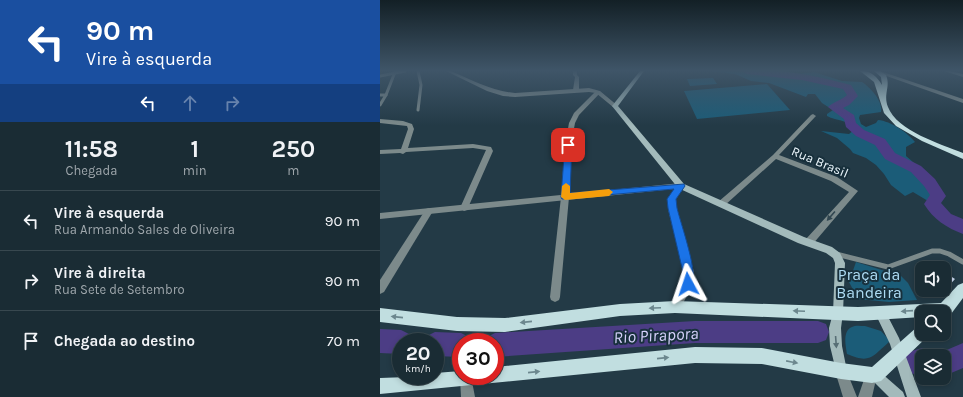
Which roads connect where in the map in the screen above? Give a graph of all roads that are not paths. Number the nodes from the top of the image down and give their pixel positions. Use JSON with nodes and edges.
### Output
{"nodes":[{"id":1,"x":388,"y":90,"type":"edge"},
{"id":2,"x":420,"y":90,"type":"edge"},
{"id":3,"x":488,"y":90,"type":"edge"},
{"id":4,"x":576,"y":90,"type":"joint"},
{"id":5,"x":628,"y":90,"type":"edge"},
{"id":6,"x":881,"y":90,"type":"edge"},
{"id":7,"x":884,"y":90,"type":"edge"},
{"id":8,"x":931,"y":90,"type":"edge"},
{"id":9,"x":598,"y":92,"type":"junction"},
{"id":10,"x":883,"y":94,"type":"junction"},
{"id":11,"x":380,"y":95,"type":"edge"},
{"id":12,"x":386,"y":95,"type":"junction"},
{"id":13,"x":963,"y":101,"type":"edge"},
{"id":14,"x":380,"y":105,"type":"edge"},
{"id":15,"x":615,"y":106,"type":"junction"},
{"id":16,"x":418,"y":110,"type":"dead end"},
{"id":17,"x":812,"y":116,"type":"dead end"},
{"id":18,"x":380,"y":121,"type":"edge"},
{"id":19,"x":380,"y":152,"type":"edge"},
{"id":20,"x":403,"y":152,"type":"junction"},
{"id":21,"x":775,"y":156,"type":"junction"},
{"id":22,"x":963,"y":156,"type":"edge"},
{"id":23,"x":681,"y":186,"type":"junction"},
{"id":24,"x":565,"y":197,"type":"junction"},
{"id":25,"x":721,"y":204,"type":"junction"},
{"id":26,"x":464,"y":208,"type":"junction"},
{"id":27,"x":429,"y":211,"type":"junction"},
{"id":28,"x":380,"y":216,"type":"edge"},
{"id":29,"x":809,"y":242,"type":"junction"},
{"id":30,"x":835,"y":255,"type":"junction"},
{"id":31,"x":963,"y":262,"type":"edge"},
{"id":32,"x":380,"y":289,"type":"edge"},
{"id":33,"x":963,"y":289,"type":"edge"},
{"id":34,"x":555,"y":297,"type":"dead end"},
{"id":35,"x":949,"y":305,"type":"edge"},
{"id":36,"x":675,"y":307,"type":"junction"},
{"id":37,"x":915,"y":311,"type":"edge"},
{"id":38,"x":838,"y":313,"type":"junction"},
{"id":39,"x":880,"y":313,"type":"junction"},
{"id":40,"x":380,"y":315,"type":"edge"},
{"id":41,"x":915,"y":339,"type":"edge"},
{"id":42,"x":899,"y":354,"type":"junction"},
{"id":43,"x":841,"y":371,"type":"junction"},
{"id":44,"x":504,"y":375,"type":"edge"},
{"id":45,"x":873,"y":375,"type":"junction"},
{"id":46,"x":452,"y":379,"type":"edge"},
{"id":47,"x":467,"y":385,"type":"edge"},
{"id":48,"x":380,"y":386,"type":"edge"},
{"id":49,"x":468,"y":397,"type":"edge"},
{"id":50,"x":850,"y":397,"type":"edge"},
{"id":51,"x":866,"y":397,"type":"edge"},
{"id":52,"x":898,"y":397,"type":"edge"},
{"id":53,"x":914,"y":397,"type":"edge"}],
"edges":[{"from":1,"to":12,"type":"lane"},
{"from":2,"to":16,"type":"lane"},
{"from":3,"to":4,"type":"street"},
{"from":4,"to":9,"type":"street"},
{"from":5,"to":15,"type":"main road"},
{"from":6,"to":10,"type":"main road"},
{"from":7,"to":10,"type":"main road"},
{"from":8,"to":13,"type":"street"},
{"from":9,"to":15,"type":"street"},
{"from":9,"to":24,"type":"street"},
{"from":10,"to":22,"type":"main road"},
{"from":11,"to":12,"type":"lane"},
{"from":12,"to":14,"type":"lane"},
{"from":15,"to":23,"type":"main road"},
{"from":17,"to":21,"type":"street"},
{"from":18,"to":20,"type":"street"},
{"from":19,"to":20,"type":"street"},
{"from":20,"to":26,"type":"street"},
{"from":21,"to":25,"type":"street"},
{"from":21,"to":29,"type":"street","name":"Rua Brasil","one_way":true},
{"from":23,"to":24,"type":"street"},
{"from":23,"to":25,"type":"main road"},
{"from":23,"to":36,"type":"street"},
{"from":24,"to":26,"type":"street"},
{"from":24,"to":34,"type":"street"},
{"from":25,"to":29,"type":"main road"},
{"from":26,"to":27,"type":"street"},
{"from":27,"to":28,"type":"street"},
{"from":27,"to":32,"type":"street"},
{"from":29,"to":30,"type":"main road"},
{"from":30,"to":31,"type":"lane"},
{"from":30,"to":38,"type":"main road"},
{"from":33,"to":35,"type":"main road"},
{"from":38,"to":36,"type":"main road","one_way":true},
{"from":36,"to":40,"type":"main road","one_way":true},
{"from":37,"to":39,"type":"main road","one_way":true},
{"from":38,"to":39,"type":"main road"},
{"from":38,"to":43,"type":"main road","one_way":true},
{"from":39,"to":42,"type":"main road"},
{"from":41,"to":42,"type":"main road"},
{"from":42,"to":45,"type":"main road"},
{"from":42,"to":53,"type":"main road"},
{"from":44,"to":43,"type":"main road","one_way":true},
{"from":43,"to":45,"type":"main road"},
{"from":43,"to":50,"type":"street"},
{"from":45,"to":51,"type":"street"},
{"from":45,"to":52,"type":"main road"},
{"from":46,"to":48,"type":"main road"},
{"from":47,"to":49,"type":"street"}]}
